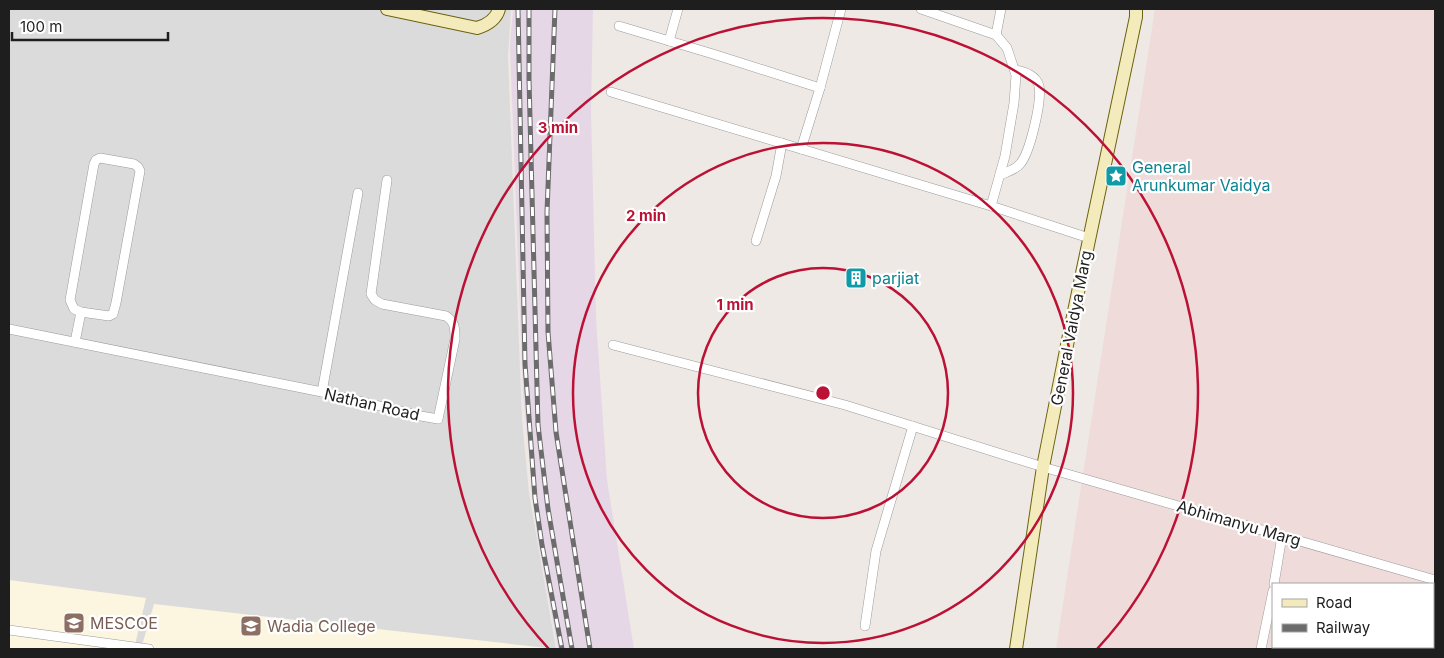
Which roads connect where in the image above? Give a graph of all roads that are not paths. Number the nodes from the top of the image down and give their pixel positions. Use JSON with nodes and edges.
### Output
{"nodes":[{"id":1,"x":387,"y":9,"type":"edge"},
{"id":2,"x":499,"y":9,"type":"edge"},
{"id":3,"x":678,"y":9,"type":"edge"},
{"id":4,"x":841,"y":9,"type":"edge"},
{"id":5,"x":921,"y":9,"type":"edge"},
{"id":6,"x":1001,"y":9,"type":"edge"},
{"id":7,"x":1136,"y":9,"type":"edge"},
{"id":8,"x":618,"y":26,"type":"dead end"},
{"id":9,"x":996,"y":35,"type":"junction"},
{"id":10,"x":669,"y":41,"type":"junction"},
{"id":11,"x":1015,"y":70,"type":"junction"},
{"id":12,"x":820,"y":88,"type":"junction"},
{"id":13,"x":611,"y":92,"type":"dead end"},
{"id":14,"x":782,"y":143,"type":"junction"},
{"id":15,"x":801,"y":149,"type":"junction"},
{"id":16,"x":1000,"y":175,"type":"junction"},
{"id":17,"x":387,"y":180,"type":"dead end"},
{"id":18,"x":358,"y":192,"type":"dead end"},
{"id":19,"x":991,"y":206,"type":"junction"},
{"id":20,"x":1089,"y":238,"type":"junction"},
{"id":21,"x":756,"y":241,"type":"dead end"},
{"id":22,"x":81,"y":312,"type":"junction"},
{"id":23,"x":9,"y":329,"type":"edge"},
{"id":24,"x":75,"y":342,"type":"junction"},
{"id":25,"x":613,"y":345,"type":"dead end"},
{"id":26,"x":322,"y":392,"type":"junction"},
{"id":27,"x":913,"y":426,"type":"junction"},
{"id":28,"x":1044,"y":467,"type":"junction"},
{"id":29,"x":1282,"y":536,"type":"junction"},
{"id":30,"x":1435,"y":580,"type":"edge"},
{"id":31,"x":1274,"y":583,"type":"edge"},
{"id":32,"x":1272,"y":596,"type":"edge"},
{"id":33,"x":865,"y":626,"type":"dead end"},
{"id":34,"x":9,"y":630,"type":"edge"},
{"id":35,"x":149,"y":649,"type":"edge"},
{"id":36,"x":1016,"y":649,"type":"edge"},
{"id":37,"x":1261,"y":649,"type":"edge"}],
"edges":[{"from":1,"to":2,"type":"street"},
{"from":3,"to":10,"type":"street"},
{"from":4,"to":12,"type":"street"},
{"from":5,"to":9,"type":"street"},
{"from":6,"to":9,"type":"street"},
{"from":7,"to":20,"type":"street","name":"General Vaidya Marg"},
{"from":8,"to":10,"type":"street"},
{"from":9,"to":11,"type":"street"},
{"from":10,"to":12,"type":"street"},
{"from":11,"to":16,"type":"street"},
{"from":11,"to":16,"type":"street"},
{"from":12,"to":15,"type":"street"},
{"from":13,"to":14,"type":"street"},
{"from":14,"to":15,"type":"street"},
{"from":14,"to":21,"type":"street"},
{"from":15,"to":19,"type":"street"},
{"from":16,"to":19,"type":"street"},
{"from":17,"to":26,"type":"street","name":"Nathan Road"},
{"from":18,"to":26,"type":"street"},
{"from":19,"to":20,"type":"street"},
{"from":20,"to":28,"type":"street","name":"General Vaidya Marg"},
{"from":22,"to":22,"type":"street"},
{"from":22,"to":24,"type":"street"},
{"from":23,"to":24,"type":"street","name":"Nathan Road"},
{"from":24,"to":26,"type":"street","name":"Nathan Road"},
{"from":25,"to":27,"type":"street","name":"Abhimanyu Marg"},
{"from":27,"to":28,"type":"street","name":"Abhimanyu Marg"},
{"from":27,"to":33,"type":"street"},
{"from":28,"to":29,"type":"street","name":"Abhimanyu Marg"},
{"from":28,"to":36,"type":"street","name":"General Vaidya Marg"},
{"from":29,"to":30,"type":"street","name":"Abhimanyu Marg"},
{"from":29,"to":31,"type":"street"},
{"from":32,"to":37,"type":"street"},
{"from":34,"to":35,"type":"street"}]}
